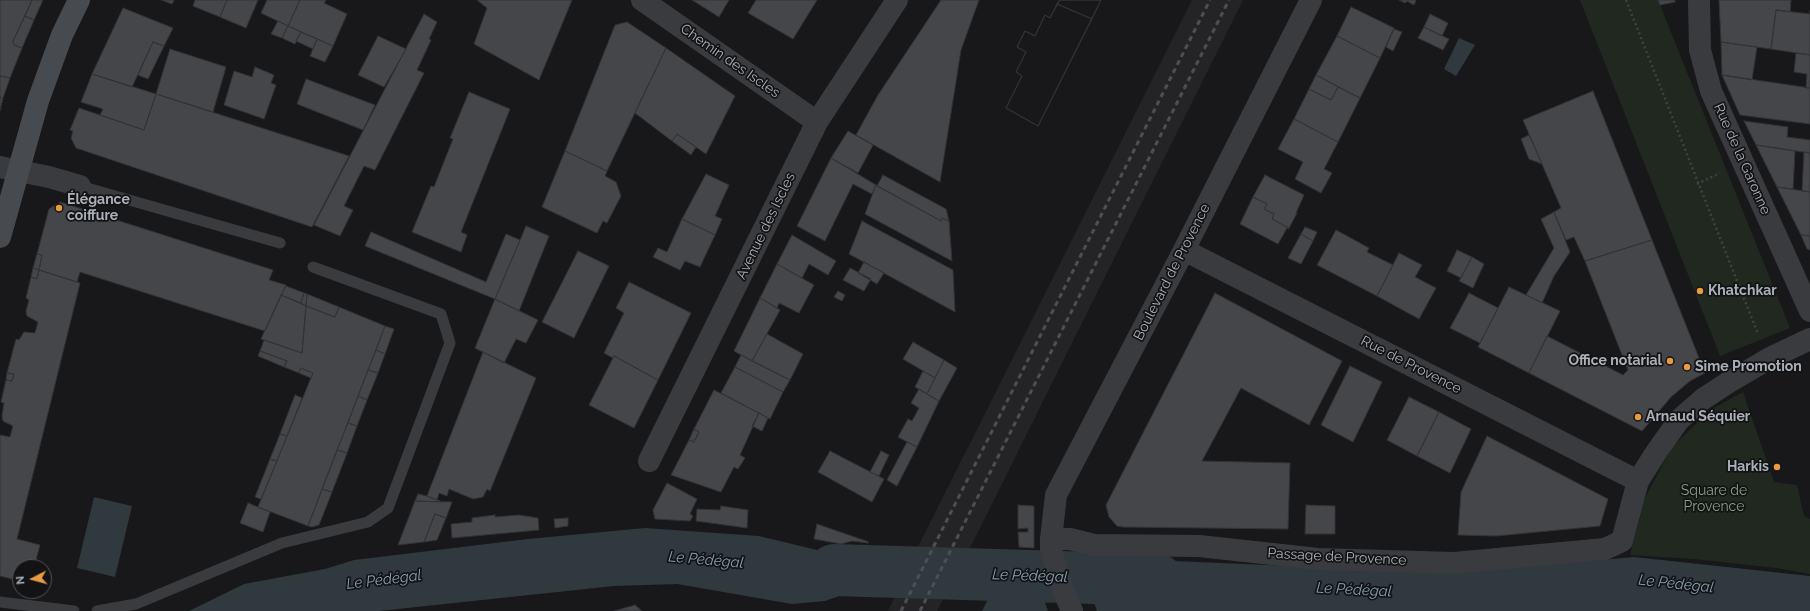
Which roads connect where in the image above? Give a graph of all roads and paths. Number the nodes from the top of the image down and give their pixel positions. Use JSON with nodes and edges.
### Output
{"nodes":[{"id":1,"x":79,"y":0,"type":"edge"},
{"id":2,"x":642,"y":0,"type":"edge"},
{"id":3,"x":897,"y":0,"type":"edge"},
{"id":4,"x":1311,"y":0,"type":"edge"},
{"id":5,"x":1626,"y":0,"type":"edge"},
{"id":6,"x":1699,"y":0,"type":"edge"},
{"id":7,"x":817,"y":122,"type":"junction"},
{"id":8,"x":9,"y":169,"type":"edge"},
{"id":9,"x":80,"y":186,"type":"joint"},
{"id":10,"x":0,"y":237,"type":"edge"},
{"id":11,"x":280,"y":243,"type":"dead end"},
{"id":12,"x":1184,"y":250,"type":"junction"},
{"id":13,"x":313,"y":267,"type":"dead end"},
{"id":14,"x":1810,"y":311,"type":"edge"},
{"id":15,"x":1810,"y":339,"type":"edge"},
{"id":16,"x":1770,"y":358,"type":"junction"},
{"id":17,"x":649,"y":461,"type":"dead end"},
{"id":18,"x":1638,"y":481,"type":"junction"},
{"id":19,"x":1051,"y":544,"type":"junction"},
{"id":20,"x":0,"y":602,"type":"edge"},
{"id":21,"x":74,"y":611,"type":"edge"},
{"id":22,"x":97,"y":611,"type":"edge"},
{"id":23,"x":1072,"y":611,"type":"edge"}],
"edges":[{"from":1,"to":8,"type":"main road"},
{"from":2,"to":7,"type":"street","name":"Chemin des Iscles"},
{"from":3,"to":7,"type":"street","name":"Avenue des Iscles"},
{"from":4,"to":12,"type":"street","name":"Boulevard de Provence"},
{"from":5,"to":16,"type":"path"},
{"from":6,"to":14,"type":"street","name":"Rue de la Garonne"},
{"from":7,"to":17,"type":"street","name":"Avenue des Iscles"},
{"from":8,"to":9,"type":"street"},
{"from":8,"to":10,"type":"main road"},
{"from":9,"to":11,"type":"lane"},
{"from":12,"to":18,"type":"street","name":"Rue de Provence"},
{"from":12,"to":19,"type":"street","name":"Boulevard de Provence"},
{"from":13,"to":22,"type":"lane"},
{"from":15,"to":16,"type":"street"},
{"from":16,"to":18,"type":"street"},
{"from":18,"to":19,"type":"street","name":"Passage de Provence"},
{"from":19,"to":23,"type":"street"},
{"from":20,"to":21,"type":"lane"}]}
